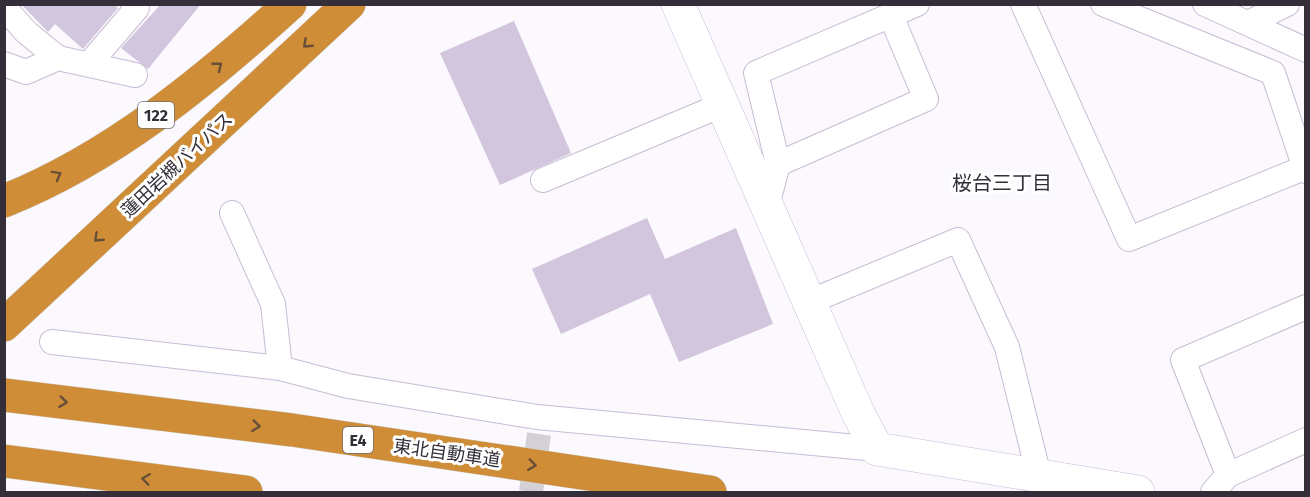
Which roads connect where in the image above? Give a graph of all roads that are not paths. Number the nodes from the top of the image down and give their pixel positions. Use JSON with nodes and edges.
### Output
{"nodes":[{"id":1,"x":133,"y":4,"type":"edge"},
{"id":2,"x":290,"y":4,"type":"edge"},
{"id":3,"x":350,"y":4,"type":"edge"},
{"id":4,"x":678,"y":4,"type":"edge"},
{"id":5,"x":918,"y":4,"type":"edge"},
{"id":6,"x":1023,"y":4,"type":"edge"},
{"id":7,"x":1103,"y":4,"type":"edge"},
{"id":8,"x":1287,"y":4,"type":"edge"},
{"id":9,"x":4,"y":7,"type":"edge"},
{"id":10,"x":1215,"y":9,"type":"edge"},
{"id":11,"x":891,"y":16,"type":"junction"},
{"id":12,"x":1248,"y":23,"type":"junction"},
{"id":13,"x":1214,"y":49,"type":"junction"},
{"id":14,"x":1305,"y":50,"type":"edge"},
{"id":15,"x":58,"y":58,"type":"junction"},
{"id":16,"x":4,"y":64,"type":"edge"},
{"id":17,"x":88,"y":64,"type":"junction"},
{"id":18,"x":135,"y":75,"type":"dead end"},
{"id":19,"x":722,"y":105,"type":"junction"},
{"id":20,"x":778,"y":164,"type":"junction"},
{"id":21,"x":1305,"y":170,"type":"edge"},
{"id":22,"x":543,"y":180,"type":"dead end"},
{"id":23,"x":4,"y":201,"type":"edge"},
{"id":24,"x":767,"y":206,"type":"junction"},
{"id":25,"x":232,"y":213,"type":"dead end"},
{"id":26,"x":809,"y":302,"type":"junction"},
{"id":27,"x":1305,"y":307,"type":"edge"},
{"id":28,"x":4,"y":325,"type":"edge"},
{"id":29,"x":52,"y":342,"type":"dead end"},
{"id":30,"x":280,"y":368,"type":"junction"},
{"id":31,"x":4,"y":395,"type":"edge"},
{"id":32,"x":1305,"y":440,"type":"edge"},
{"id":33,"x":877,"y":449,"type":"junction"},
{"id":34,"x":4,"y":461,"type":"edge"},
{"id":35,"x":1039,"y":476,"type":"junction"},
{"id":36,"x":1220,"y":484,"type":"edge"},
{"id":37,"x":246,"y":492,"type":"edge"},
{"id":38,"x":710,"y":492,"type":"edge"},
{"id":39,"x":1138,"y":492,"type":"edge"}],
"edges":[{"from":1,"to":17,"type":"street"},
{"from":23,"to":2,"type":"highway","number":"122","one_way":true},
{"from":3,"to":28,"type":"highway","name":"蓮田岩槻バイパス","one_way":true},
{"from":4,"to":19,"type":"street"},
{"from":5,"to":11,"type":"street"},
{"from":6,"to":21,"type":"street"},
{"from":7,"to":13,"type":"street"},
{"from":8,"to":12,"type":"street"},
{"from":9,"to":15,"type":"street"},
{"from":10,"to":12,"type":"street"},
{"from":10,"to":13,"type":"street"},
{"from":11,"to":20,"type":"street"},
{"from":11,"to":20,"type":"street"},
{"from":12,"to":14,"type":"street"},
{"from":13,"to":21,"type":"street"},
{"from":15,"to":16,"type":"street"},
{"from":15,"to":17,"type":"street"},
{"from":17,"to":18,"type":"street"},
{"from":19,"to":22,"type":"street"},
{"from":19,"to":24,"type":"street"},
{"from":20,"to":24,"type":"street"},
{"from":24,"to":26,"type":"street"},
{"from":25,"to":30,"type":"street"},
{"from":26,"to":33,"type":"street"},
{"from":26,"to":35,"type":"street"},
{"from":27,"to":36,"type":"street"},
{"from":29,"to":30,"type":"street"},
{"from":30,"to":33,"type":"street"},
{"from":31,"to":38,"type":"highway","name":"東北自動車道","number":"E4","one_way":true},
{"from":32,"to":36,"type":"street"},
{"from":33,"to":35,"type":"street"},
{"from":37,"to":34,"type":"highway","one_way":true},
{"from":35,"to":39,"type":"street"}]}
